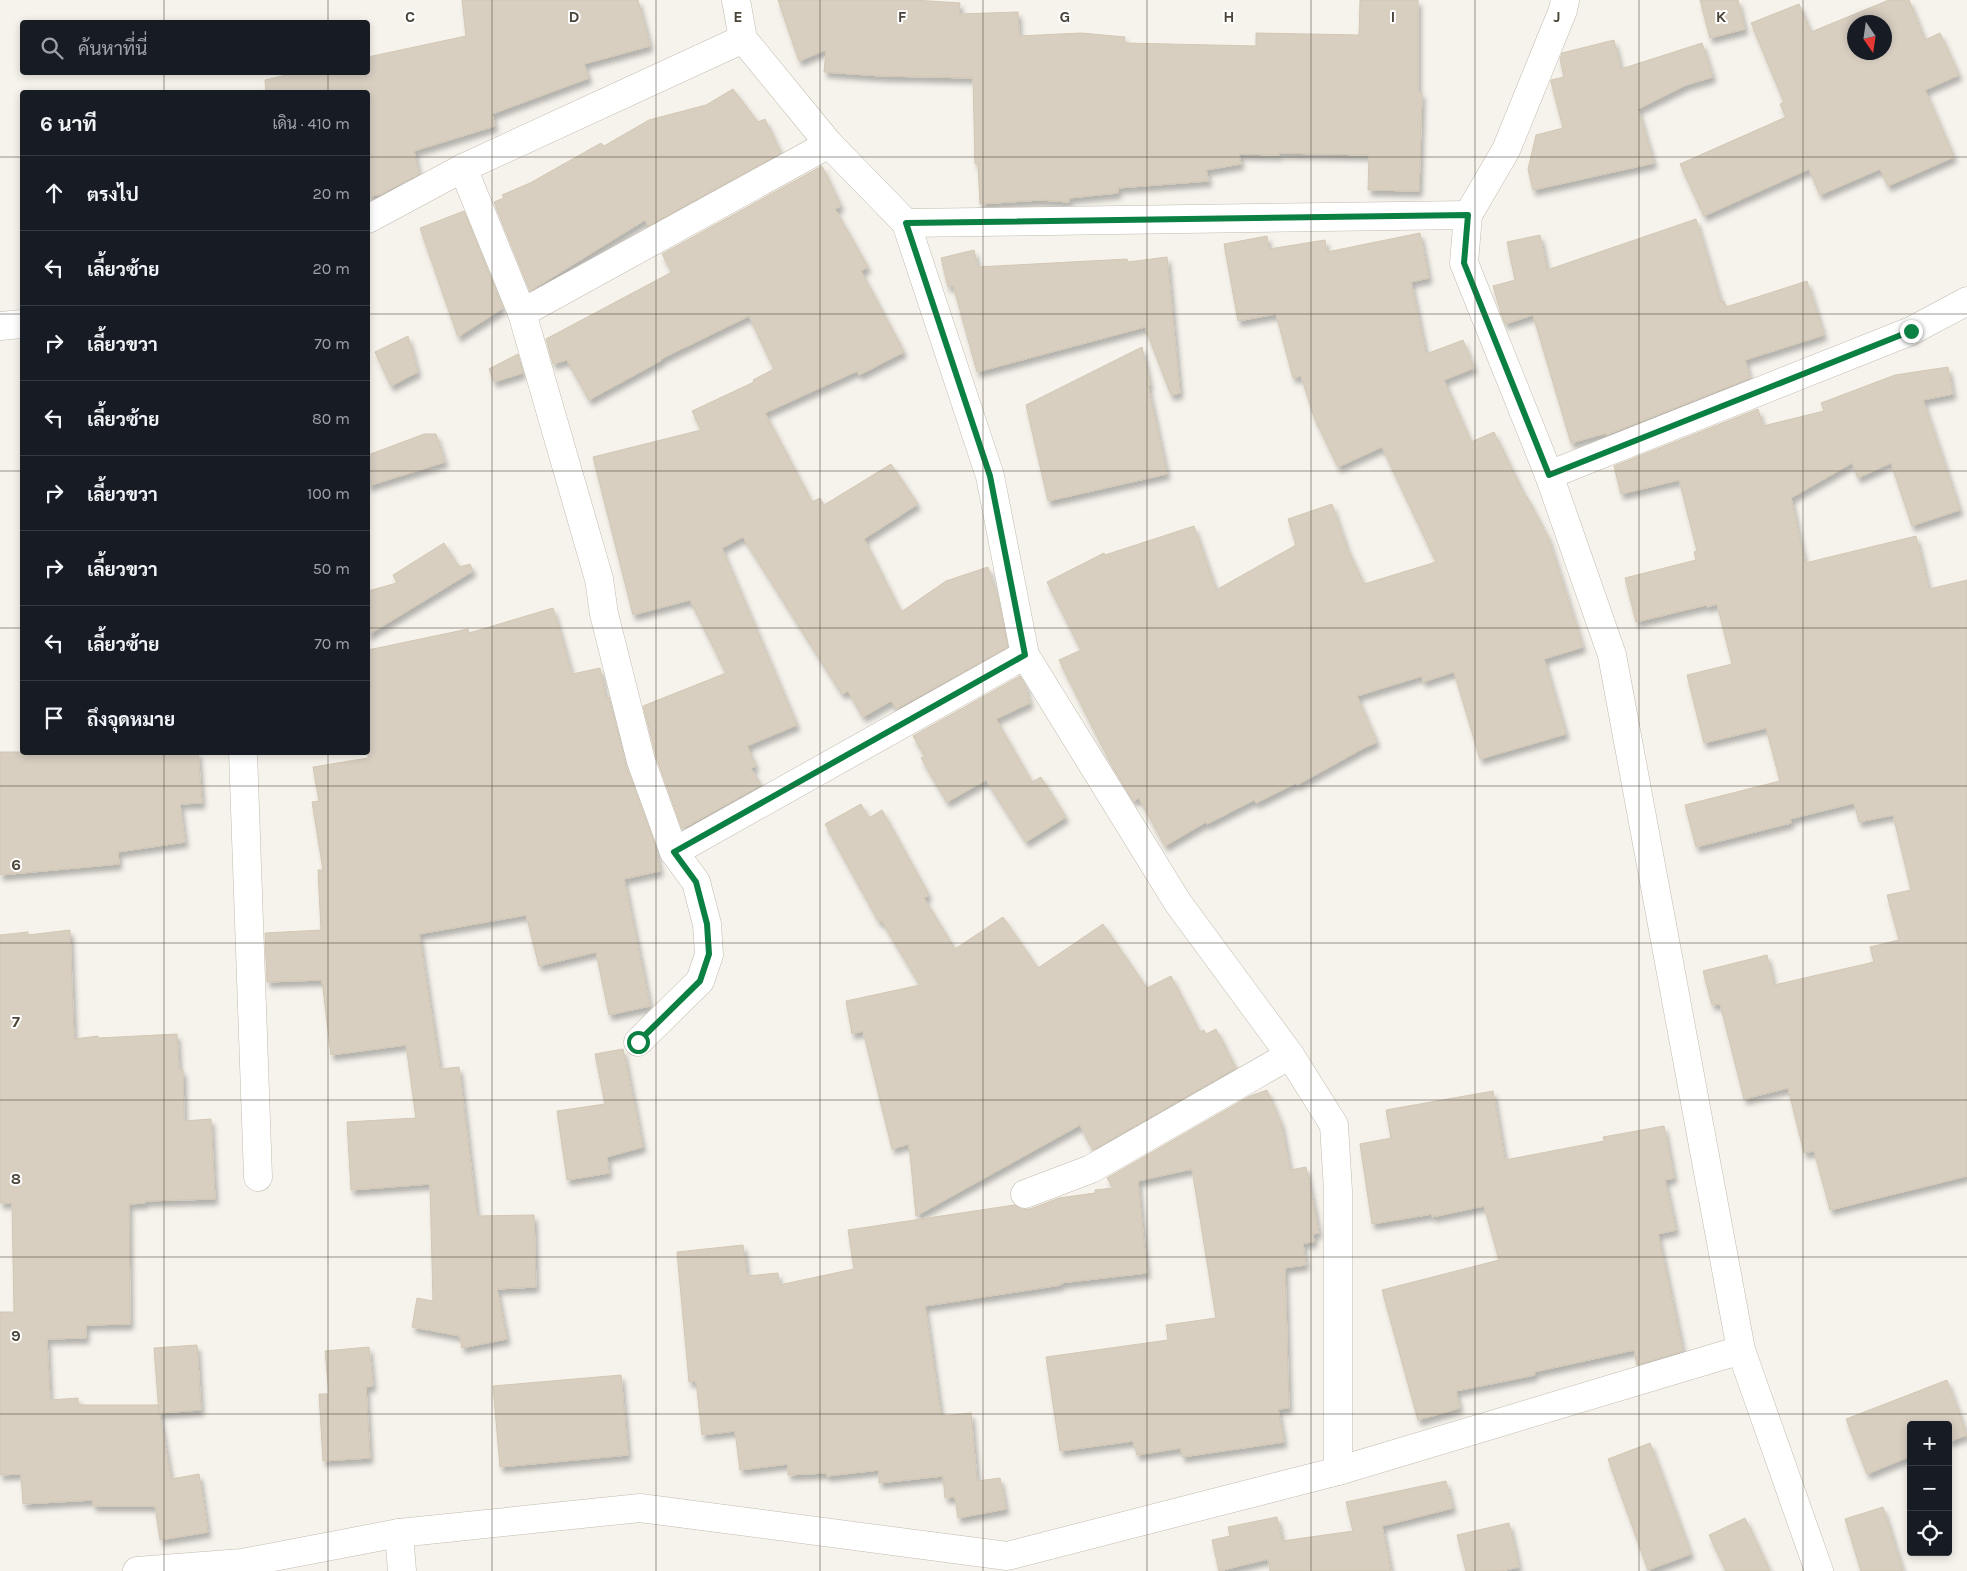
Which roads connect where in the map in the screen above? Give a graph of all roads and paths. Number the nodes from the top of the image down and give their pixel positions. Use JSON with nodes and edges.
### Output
{"nodes":[{"id":1,"x":736,"y":0,"type":"edge"},
{"id":2,"x":1565,"y":0,"type":"edge"},
{"id":3,"x":743,"y":39,"type":"junction"},
{"id":4,"x":829,"y":144,"type":"junction"},
{"id":5,"x":463,"y":168,"type":"junction"},
{"id":6,"x":1468,"y":215,"type":"junction"},
{"id":7,"x":370,"y":218,"type":"edge"},
{"id":8,"x":906,"y":223,"type":"junction"},
{"id":9,"x":1967,"y":302,"type":"edge"},
{"id":10,"x":522,"y":313,"type":"junction"},
{"id":11,"x":20,"y":324,"type":"edge"},
{"id":12,"x":0,"y":326,"type":"edge"},
{"id":13,"x":1549,"y":475,"type":"junction"},
{"id":14,"x":1025,"y":655,"type":"junction"},
{"id":15,"x":244,"y":755,"type":"edge"},
{"id":16,"x":674,"y":852,"type":"junction"},
{"id":17,"x":638,"y":1042,"type":"dead end"},
{"id":18,"x":1290,"y":1056,"type":"junction"},
{"id":19,"x":258,"y":1177,"type":"dead end"},
{"id":20,"x":1025,"y":1194,"type":"dead end"},
{"id":21,"x":1741,"y":1350,"type":"junction"},
{"id":22,"x":1338,"y":1471,"type":"junction"},
{"id":23,"x":398,"y":1533,"type":"junction"},
{"id":24,"x":1009,"y":1564,"type":"edge"},
{"id":25,"x":137,"y":1571,"type":"edge"},
{"id":26,"x":402,"y":1571,"type":"edge"},
{"id":27,"x":1819,"y":1571,"type":"edge"}],
"edges":[{"from":1,"to":3,"type":"street"},
{"from":2,"to":6,"type":"street"},
{"from":3,"to":4,"type":"street"},
{"from":3,"to":5,"type":"street"},
{"from":4,"to":8,"type":"street"},
{"from":4,"to":10,"type":"street"},
{"from":5,"to":7,"type":"street"},
{"from":5,"to":10,"type":"street"},
{"from":6,"to":8,"type":"street"},
{"from":6,"to":13,"type":"street"},
{"from":8,"to":14,"type":"street"},
{"from":9,"to":13,"type":"street"},
{"from":10,"to":16,"type":"street"},
{"from":11,"to":12,"type":"street"},
{"from":13,"to":21,"type":"street"},
{"from":14,"to":16,"type":"street"},
{"from":14,"to":18,"type":"street"},
{"from":15,"to":19,"type":"street"},
{"from":16,"to":17,"type":"street"},
{"from":18,"to":20,"type":"street"},
{"from":18,"to":22,"type":"street"},
{"from":21,"to":22,"type":"street"},
{"from":21,"to":27,"type":"street"},
{"from":22,"to":24,"type":"street"},
{"from":23,"to":24,"type":"street"},
{"from":23,"to":25,"type":"street"},
{"from":23,"to":26,"type":"street"}]}
